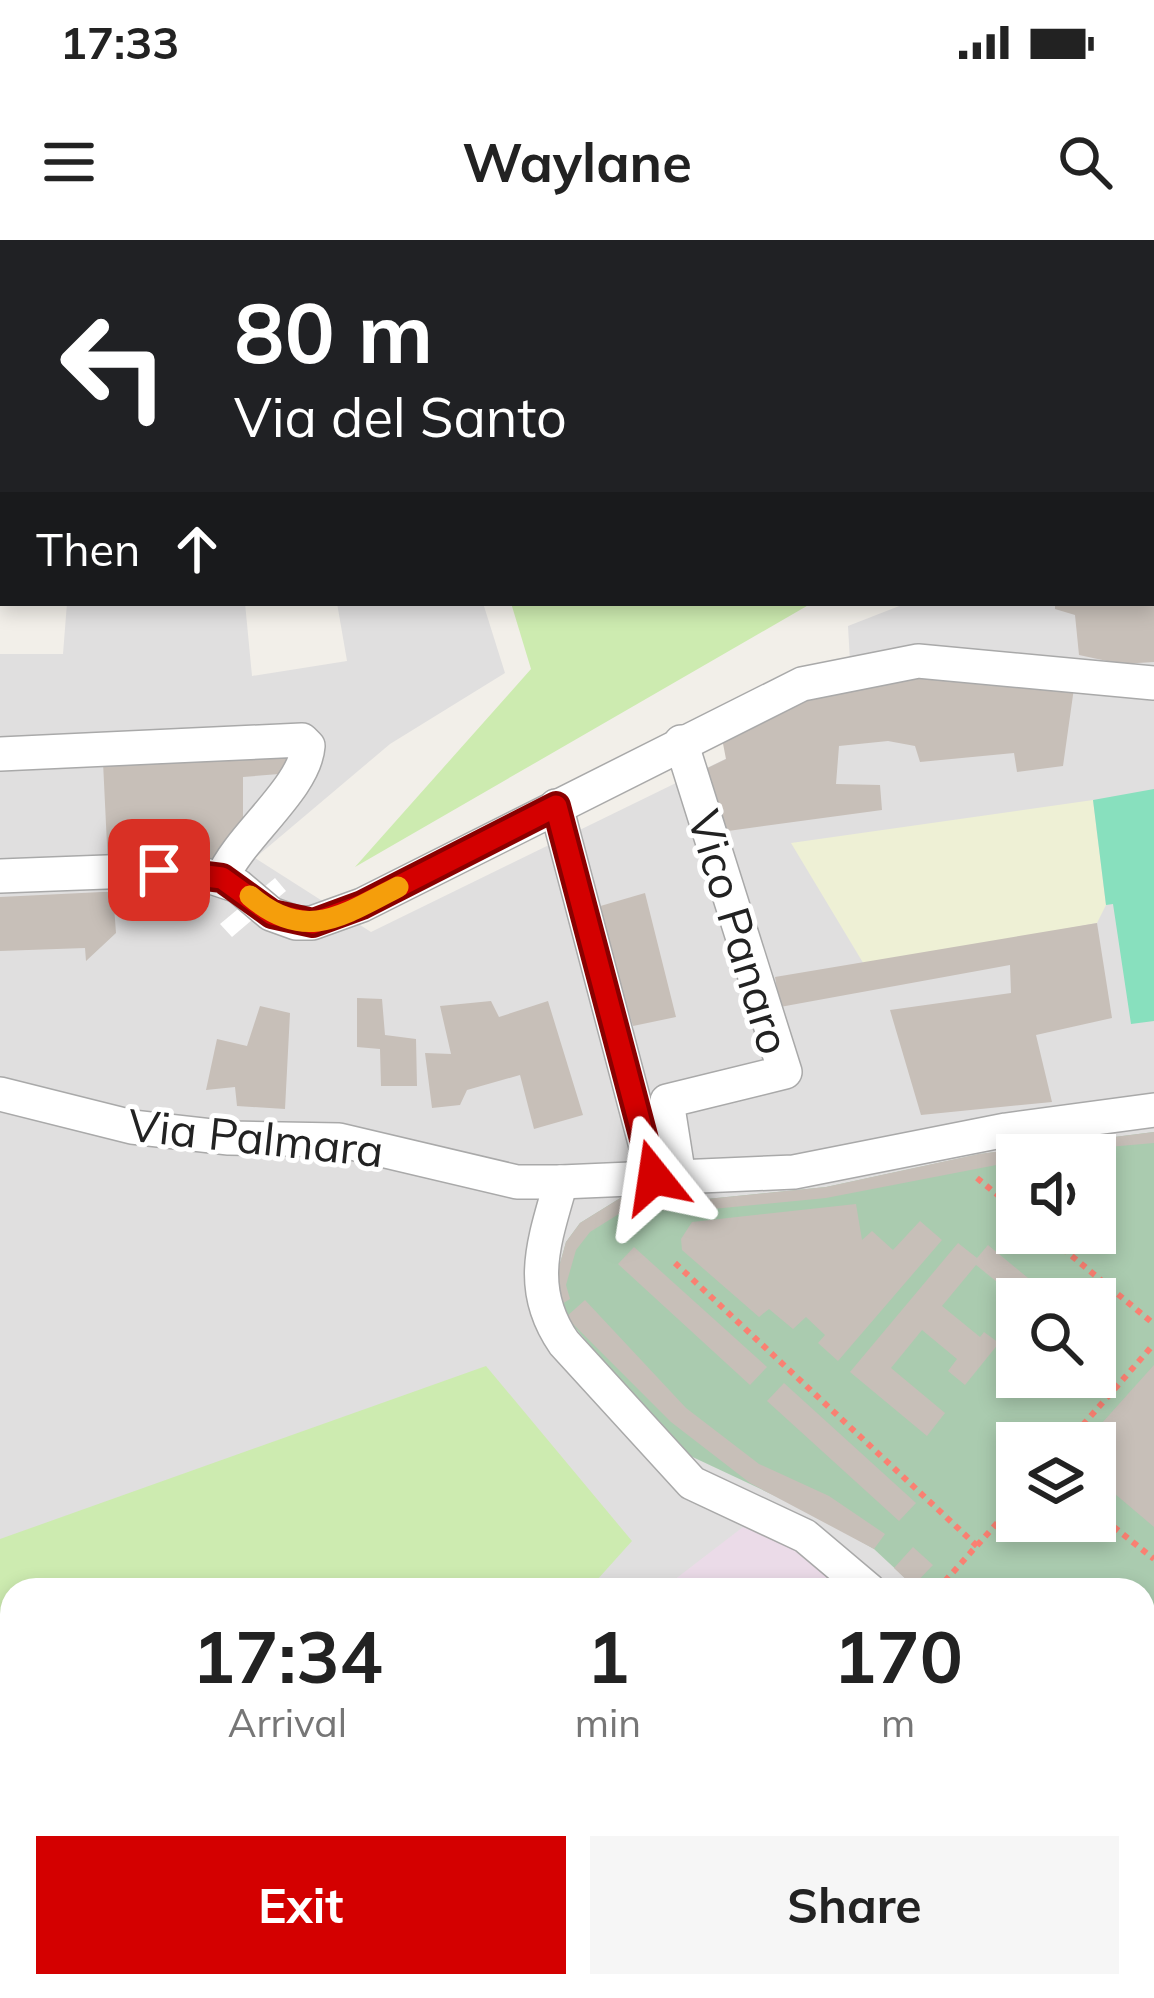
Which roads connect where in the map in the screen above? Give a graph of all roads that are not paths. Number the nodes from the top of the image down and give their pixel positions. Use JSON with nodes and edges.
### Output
{"nodes":[{"id":1,"x":1154,"y":683,"type":"edge"},
{"id":2,"x":681,"y":742,"type":"junction"},
{"id":3,"x":0,"y":754,"type":"edge"},
{"id":4,"x":556,"y":806,"type":"junction"},
{"id":5,"x":0,"y":877,"type":"edge"},
{"id":6,"x":222,"y":878,"type":"junction"},
{"id":7,"x":0,"y":1094,"type":"edge"},
{"id":8,"x":1154,"y":1110,"type":"edge"},
{"id":9,"x":667,"y":1177,"type":"junction"},
{"id":10,"x":561,"y":1183,"type":"junction"},
{"id":11,"x":855,"y":1578,"type":"edge"}],
"edges":[{"from":1,"to":2,"type":"street"},
{"from":2,"to":4,"type":"street"},
{"from":2,"to":9,"type":"street","name":"Vico Panaro"},
{"from":3,"to":6,"type":"street"},
{"from":4,"to":6,"type":"street"},
{"from":4,"to":9,"type":"street"},
{"from":5,"to":6,"type":"street"},
{"from":7,"to":10,"type":"street","name":"Via Palmara"},
{"from":8,"to":9,"type":"street","name":"Via Palmara"},
{"from":9,"to":10,"type":"street","name":"Via Palmara"},
{"from":10,"to":11,"type":"street"}]}
